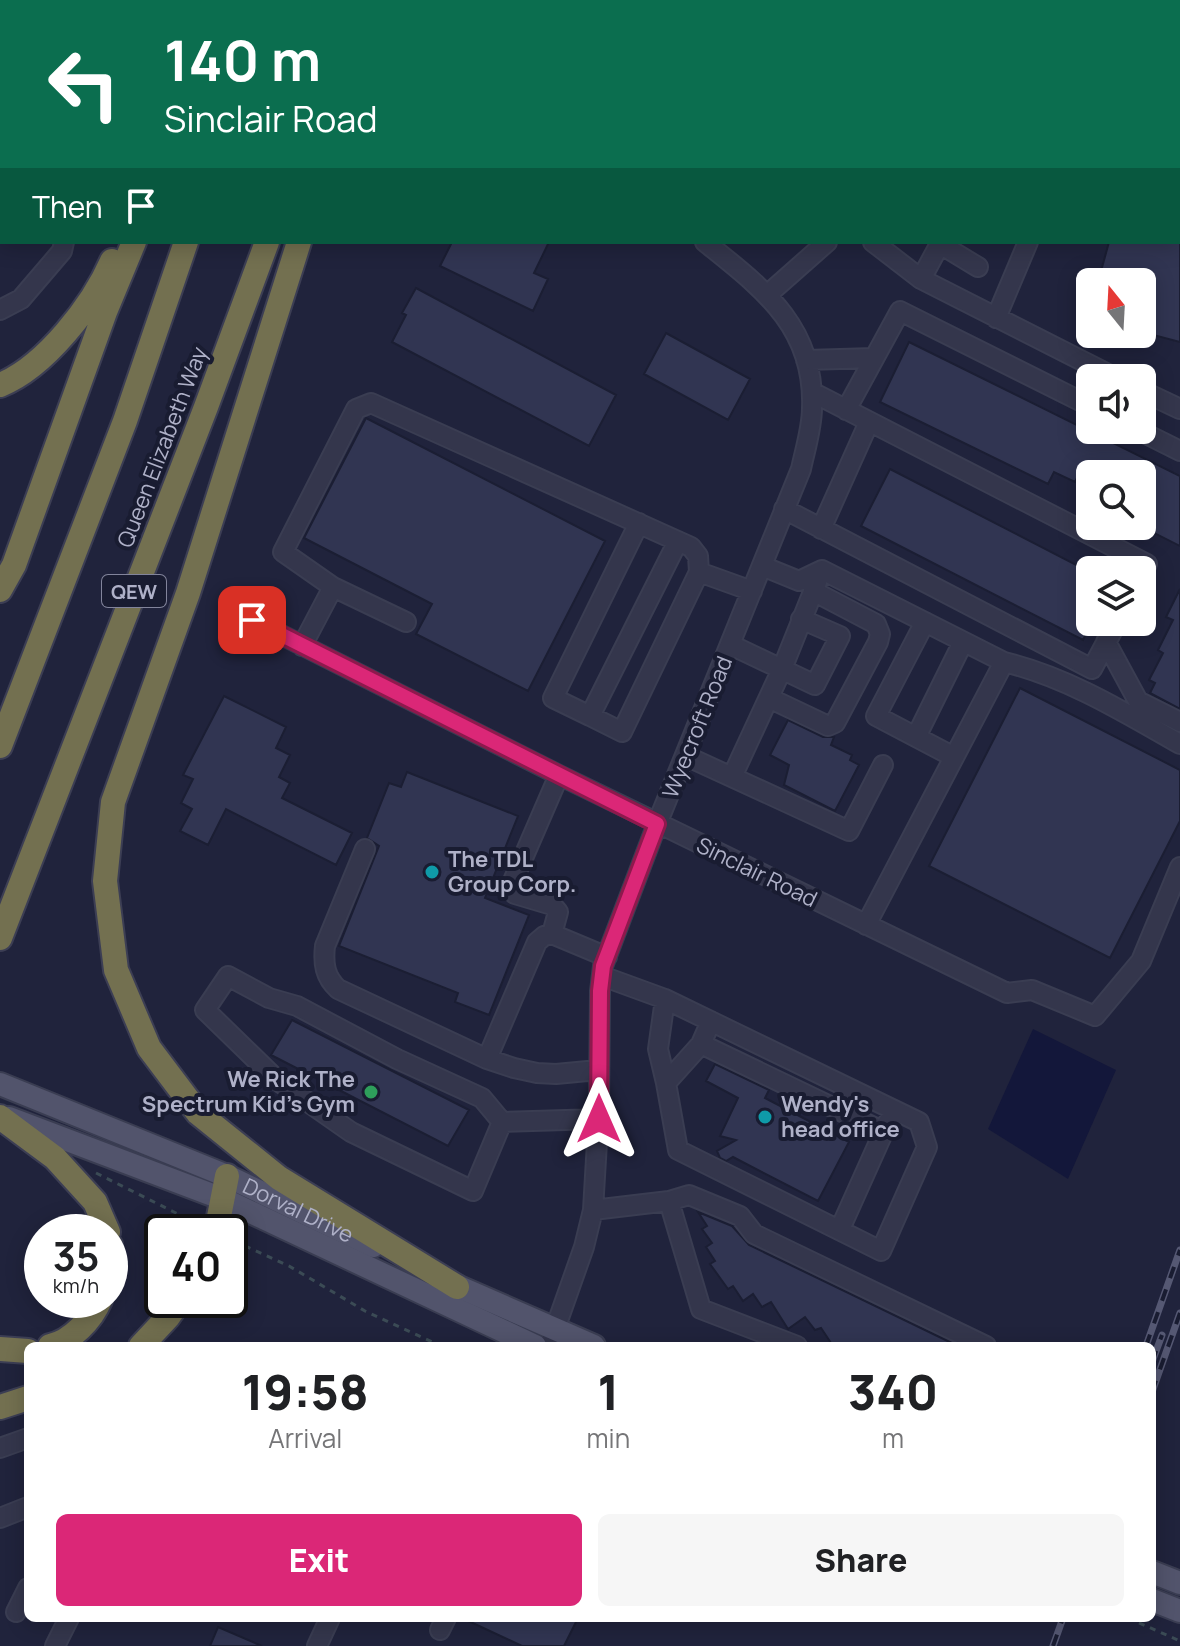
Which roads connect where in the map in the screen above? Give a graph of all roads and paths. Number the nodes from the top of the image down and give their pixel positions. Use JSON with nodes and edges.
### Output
{"nodes":[{"id":1,"x":64,"y":244,"type":"edge"},
{"id":2,"x":123,"y":244,"type":"edge"},
{"id":3,"x":133,"y":244,"type":"edge"},
{"id":4,"x":185,"y":244,"type":"edge"},
{"id":5,"x":266,"y":244,"type":"edge"},
{"id":6,"x":298,"y":244,"type":"edge"},
{"id":7,"x":707,"y":244,"type":"edge"},
{"id":8,"x":825,"y":244,"type":"edge"},
{"id":9,"x":876,"y":244,"type":"edge"},
{"id":10,"x":940,"y":244,"type":"edge"},
{"id":11,"x":943,"y":244,"type":"edge"},
{"id":12,"x":1027,"y":244,"type":"edge"},
{"id":13,"x":978,"y":267,"type":"dead end"},
{"id":14,"x":921,"y":279,"type":"junction"},
{"id":15,"x":767,"y":295,"type":"junction"},
{"id":16,"x":0,"y":310,"type":"edge"},
{"id":17,"x":996,"y":318,"type":"junction"},
{"id":18,"x":874,"y":358,"type":"junction"},
{"id":19,"x":806,"y":360,"type":"junction"},
{"id":20,"x":1088,"y":364,"type":"edge"},
{"id":21,"x":0,"y":385,"type":"edge"},
{"id":22,"x":812,"y":392,"type":"junction"},
{"id":23,"x":1156,"y":398,"type":"edge"},
{"id":24,"x":1076,"y":399,"type":"edge"},
{"id":25,"x":1180,"y":409,"type":"edge"},
{"id":26,"x":846,"y":410,"type":"junction"},
{"id":27,"x":869,"y":422,"type":"junction"},
{"id":28,"x":1156,"y":439,"type":"edge"},
{"id":29,"x":1180,"y":451,"type":"edge"},
{"id":30,"x":784,"y":509,"type":"junction"},
{"id":31,"x":639,"y":523,"type":"junction"},
{"id":32,"x":821,"y":529,"type":"junction"},
{"id":33,"x":678,"y":541,"type":"junction"},
{"id":34,"x":1131,"y":556,"type":"edge"},
{"id":35,"x":762,"y":566,"type":"junction"},
{"id":36,"x":822,"y":570,"type":"junction"},
{"id":37,"x":699,"y":572,"type":"junction"},
{"id":38,"x":333,"y":587,"type":"junction"},
{"id":39,"x":0,"y":590,"type":"edge"},
{"id":40,"x":752,"y":591,"type":"junction"},
{"id":41,"x":813,"y":591,"type":"junction"},
{"id":42,"x":801,"y":619,"type":"junction"},
{"id":43,"x":252,"y":620,"type":"dead end"},
{"id":44,"x":406,"y":622,"type":"dead end"},
{"id":45,"x":925,"y":622,"type":"junction"},
{"id":46,"x":1109,"y":636,"type":"edge"},
{"id":47,"x":963,"y":642,"type":"junction"},
{"id":48,"x":1106,"y":642,"type":"junction"},
{"id":49,"x":731,"y":645,"type":"junction"},
{"id":50,"x":302,"y":646,"type":"junction"},
{"id":51,"x":1004,"y":662,"type":"junction"},
{"id":52,"x":782,"y":669,"type":"junction"},
{"id":53,"x":769,"y":698,"type":"junction"},
{"id":54,"x":590,"y":716,"type":"junction"},
{"id":55,"x":1180,"y":722,"type":"edge"},
{"id":56,"x":916,"y":737,"type":"junction"},
{"id":57,"x":1180,"y":744,"type":"edge"},
{"id":58,"x":0,"y":746,"type":"edge"},
{"id":59,"x":686,"y":756,"type":"junction"},
{"id":60,"x":954,"y":757,"type":"junction"},
{"id":61,"x":883,"y":765,"type":"dead end"},
{"id":62,"x":559,"y":775,"type":"junction"},
{"id":63,"x":732,"y":777,"type":"junction"},
{"id":64,"x":657,"y":824,"type":"junction"},
{"id":65,"x":365,"y":849,"type":"dead end"},
{"id":66,"x":1180,"y":867,"type":"edge"},
{"id":67,"x":866,"y":925,"type":"junction"},
{"id":68,"x":552,"y":934,"type":"junction"},
{"id":69,"x":0,"y":938,"type":"edge"},
{"id":70,"x":607,"y":957,"type":"junction"},
{"id":71,"x":602,"y":976,"type":"junction"},
{"id":72,"x":665,"y":999,"type":"junction"},
{"id":73,"x":711,"y":1021,"type":"junction"},
{"id":74,"x":701,"y":1044,"type":"junction"},
{"id":75,"x":487,"y":1059,"type":"junction"},
{"id":76,"x":598,"y":1070,"type":"junction"},
{"id":77,"x":666,"y":1083,"type":"junction"},
{"id":78,"x":0,"y":1084,"type":"edge"},
{"id":79,"x":894,"y":1110,"type":"junction"},
{"id":80,"x":0,"y":1116,"type":"edge"},
{"id":81,"x":599,"y":1119,"type":"junction"},
{"id":82,"x":502,"y":1122,"type":"junction"},
{"id":83,"x":884,"y":1132,"type":"junction"},
{"id":84,"x":88,"y":1170,"type":"dead end"},
{"id":85,"x":225,"y":1188,"type":"junction"},
{"id":86,"x":669,"y":1201,"type":"junction"},
{"id":87,"x":593,"y":1210,"type":"junction"},
{"id":88,"x":100,"y":1214,"type":"edge"},
{"id":89,"x":178,"y":1214,"type":"edge"},
{"id":90,"x":215,"y":1214,"type":"edge"},
{"id":91,"x":840,"y":1229,"type":"junction"},
{"id":92,"x":248,"y":1247,"type":"edge"},
{"id":93,"x":457,"y":1287,"type":"junction"},
{"id":94,"x":88,"y":1318,"type":"edge"},
{"id":95,"x":167,"y":1318,"type":"edge"},
{"id":96,"x":552,"y":1338,"type":"edge"},
{"id":97,"x":62,"y":1342,"type":"edge"},
{"id":98,"x":145,"y":1342,"type":"edge"},
{"id":99,"x":432,"y":1342,"type":"edge"},
{"id":100,"x":527,"y":1342,"type":"edge"},
{"id":101,"x":573,"y":1342,"type":"edge"},
{"id":102,"x":787,"y":1342,"type":"edge"},
{"id":103,"x":978,"y":1342,"type":"edge"},
{"id":104,"x":0,"y":1349,"type":"edge"},
{"id":105,"x":24,"y":1351,"type":"edge"},
{"id":106,"x":24,"y":1399,"type":"edge"},
{"id":107,"x":0,"y":1407,"type":"edge"},
{"id":108,"x":24,"y":1439,"type":"edge"},
{"id":109,"x":0,"y":1448,"type":"edge"},
{"id":110,"x":24,"y":1509,"type":"edge"},
{"id":111,"x":0,"y":1518,"type":"edge"},
{"id":112,"x":1156,"y":1574,"type":"edge"},
{"id":113,"x":1180,"y":1583,"type":"edge"},
{"id":114,"x":24,"y":1596,"type":"edge"},
{"id":115,"x":1156,"y":1602,"type":"edge"},
{"id":116,"x":1180,"y":1611,"type":"edge"},
{"id":117,"x":16,"y":1612,"type":"dead end"},
{"id":118,"x":67,"y":1622,"type":"edge"},
{"id":119,"x":328,"y":1622,"type":"edge"},
{"id":120,"x":1137,"y":1622,"type":"edge"},
{"id":121,"x":1180,"y":1641,"type":"edge"},
{"id":122,"x":55,"y":1646,"type":"edge"},
{"id":123,"x":317,"y":1646,"type":"edge"}],
"edges":[{"from":1,"to":16,"type":"street"},
{"from":2,"to":21,"type":"highway"},
{"from":3,"to":39,"type":"highway"},
{"from":4,"to":58,"type":"highway","name":"Queen Elizabeth Way"},
{"from":5,"to":69,"type":"highway","name":"Queen Elizabeth Way","number":"QEW"},
{"from":6,"to":93,"type":"highway"},
{"from":7,"to":15,"type":"street","name":"Wyecroft Road"},
{"from":8,"to":15,"type":"street"},
{"from":9,"to":14,"type":"street"},
{"from":10,"to":14,"type":"street"},
{"from":11,"to":13,"type":"street"},
{"from":12,"to":17,"type":"street"},
{"from":14,"to":17,"type":"street"},
{"from":15,"to":19,"type":"street","name":"Wyecroft Road"},
{"from":17,"to":20,"type":"street"},
{"from":18,"to":19,"type":"street"},
{"from":18,"to":24,"type":"street"},
{"from":18,"to":26,"type":"street"},
{"from":19,"to":22,"type":"street","name":"Wyecroft Road"},
{"from":22,"to":26,"type":"street"},
{"from":22,"to":30,"type":"street","name":"Wyecroft Road"},
{"from":23,"to":25,"type":"street"},
{"from":26,"to":27,"type":"street"},
{"from":27,"to":32,"type":"street"},
{"from":27,"to":34,"type":"street"},
{"from":28,"to":29,"type":"street"},
{"from":30,"to":32,"type":"street"},
{"from":30,"to":35,"type":"street","name":"Wyecroft Road"},
{"from":31,"to":33,"type":"street"},
{"from":31,"to":38,"type":"street"},
{"from":31,"to":54,"type":"street"},
{"from":32,"to":48,"type":"street"},
{"from":33,"to":37,"type":"street"},
{"from":33,"to":54,"type":"street"},
{"from":35,"to":36,"type":"street"},
{"from":35,"to":40,"type":"street","name":"Wyecroft Road"},
{"from":36,"to":41,"type":"street"},
{"from":36,"to":45,"type":"street"},
{"from":37,"to":40,"type":"street"},
{"from":37,"to":54,"type":"street"},
{"from":38,"to":44,"type":"street"},
{"from":38,"to":50,"type":"street"},
{"from":40,"to":49,"type":"street","name":"Wyecroft Road"},
{"from":41,"to":42,"type":"street"},
{"from":41,"to":53,"type":"street"},
{"from":42,"to":52,"type":"street"},
{"from":42,"to":52,"type":"street"},
{"from":43,"to":50,"type":"street","name":"Sinclair Road"},
{"from":45,"to":47,"type":"street"},
{"from":45,"to":56,"type":"street"},
{"from":46,"to":48,"type":"street"},
{"from":47,"to":51,"type":"street"},
{"from":47,"to":56,"type":"street"},
{"from":48,"to":55,"type":"street"},
{"from":49,"to":52,"type":"street"},
{"from":49,"to":59,"type":"street","name":"Wyecroft Road"},
{"from":50,"to":62,"type":"street","name":"Sinclair Road"},
{"from":51,"to":57,"type":"street"},
{"from":51,"to":60,"type":"street"},
{"from":52,"to":53,"type":"street"},
{"from":53,"to":63,"type":"street"},
{"from":56,"to":60,"type":"street"},
{"from":59,"to":63,"type":"street"},
{"from":59,"to":64,"type":"street","name":"Wyecroft Road"},
{"from":60,"to":67,"type":"street"},
{"from":61,"to":63,"type":"street"},
{"from":62,"to":64,"type":"street","name":"Sinclair Road"},
{"from":62,"to":68,"type":"street"},
{"from":64,"to":67,"type":"street","name":"Sinclair Road"},
{"from":64,"to":70,"type":"street","name":"Wyecroft Road"},
{"from":65,"to":75,"type":"street"},
{"from":66,"to":67,"type":"street","name":"Sinclair Road"},
{"from":68,"to":70,"type":"street"},
{"from":68,"to":75,"type":"street"},
{"from":70,"to":71,"type":"street","name":"Wyecroft Road"},
{"from":71,"to":72,"type":"street"},
{"from":71,"to":76,"type":"street","name":"Wyecroft Road"},
{"from":72,"to":73,"type":"street"},
{"from":72,"to":77,"type":"street"},
{"from":73,"to":74,"type":"street"},
{"from":73,"to":79,"type":"street"},
{"from":74,"to":77,"type":"street"},
{"from":74,"to":83,"type":"street"},
{"from":75,"to":76,"type":"street"},
{"from":76,"to":81,"type":"street","name":"Wyecroft Road"},
{"from":77,"to":91,"type":"street"},
{"from":78,"to":85,"type":"main road","name":"Dorval Drive"},
{"from":79,"to":83,"type":"street"},
{"from":79,"to":91,"type":"street"},
{"from":80,"to":85,"type":"main road","name":"Dorval Drive"},
{"from":80,"to":88,"type":"highway"},
{"from":81,"to":82,"type":"street"},
{"from":81,"to":87,"type":"street","name":"Wyecroft Road"},
{"from":82,"to":82,"type":"street"},
{"from":83,"to":91,"type":"street"},
{"from":84,"to":89,"type":"path"},
{"from":85,"to":90,"type":"highway"},
{"from":85,"to":93,"type":"main road","name":"Dorval Drive"},
{"from":85,"to":100,"type":"main road","name":"Dorval Drive"},
{"from":86,"to":87,"type":"street"},
{"from":86,"to":102,"type":"street"},
{"from":86,"to":103,"type":"street"},
{"from":87,"to":96,"type":"street","name":"Wyecroft Road"},
{"from":92,"to":99,"type":"path"},
{"from":93,"to":96,"type":"main road","name":"Dorval Drive"},
{"from":94,"to":97,"type":"highway"},
{"from":95,"to":98,"type":"highway"},
{"from":96,"to":101,"type":"main road","name":"Dorval Drive"},
{"from":104,"to":105,"type":"highway"},
{"from":106,"to":107,"type":"highway"},
{"from":108,"to":109,"type":"street"},
{"from":110,"to":111,"type":"street"},
{"from":112,"to":113,"type":"main road"},
{"from":114,"to":117,"type":"street"},
{"from":115,"to":116,"type":"main road"},
{"from":118,"to":122,"type":"street"},
{"from":119,"to":123,"type":"street"},
{"from":120,"to":121,"type":"path"}]}
